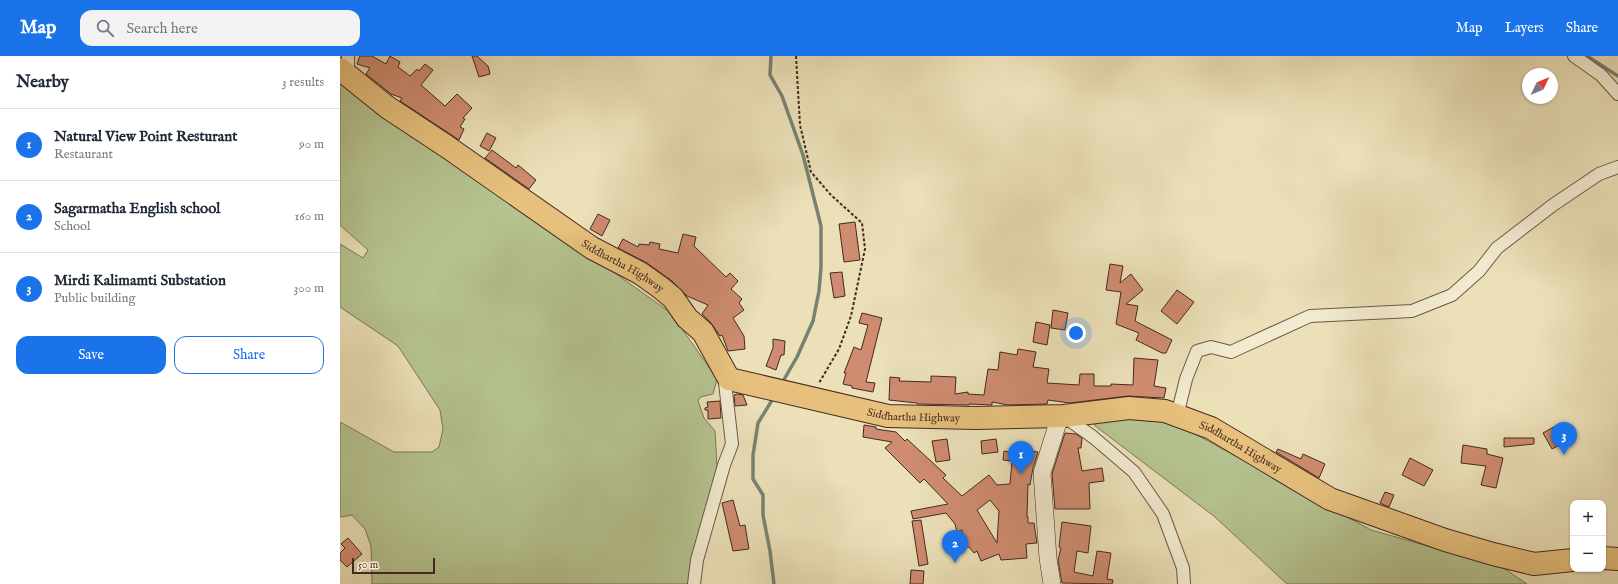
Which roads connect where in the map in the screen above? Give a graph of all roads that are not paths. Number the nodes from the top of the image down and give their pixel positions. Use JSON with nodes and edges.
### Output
{"nodes":[{"id":1,"x":1574,"y":56,"type":"edge"},
{"id":2,"x":344,"y":66,"type":"edge"},
{"id":3,"x":1618,"y":94,"type":"edge"},
{"id":4,"x":1618,"y":167,"type":"edge"},
{"id":5,"x":726,"y":374,"type":"junction"},
{"id":6,"x":1062,"y":416,"type":"junction"},
{"id":7,"x":1177,"y":416,"type":"junction"},
{"id":8,"x":1606,"y":558,"type":"edge"},
{"id":9,"x":1618,"y":559,"type":"edge"},
{"id":10,"x":1570,"y":560,"type":"edge"},
{"id":11,"x":694,"y":584,"type":"edge"},
{"id":12,"x":1052,"y":584,"type":"edge"},
{"id":13,"x":1184,"y":584,"type":"edge"}],
"edges":[{"from":1,"to":3,"type":"street"},
{"from":2,"to":5,"type":"highway","name":"Siddhartha Highway"},
{"from":4,"to":7,"type":"street"},
{"from":5,"to":6,"type":"highway","name":"Siddhartha Highway"},
{"from":5,"to":11,"type":"street"},
{"from":6,"to":7,"type":"highway","name":"Siddhartha Highway"},
{"from":6,"to":12,"type":"street"},
{"from":6,"to":13,"type":"street"},
{"from":7,"to":10,"type":"highway","name":"Siddhartha Highway"},
{"from":8,"to":9,"type":"highway"}]}
